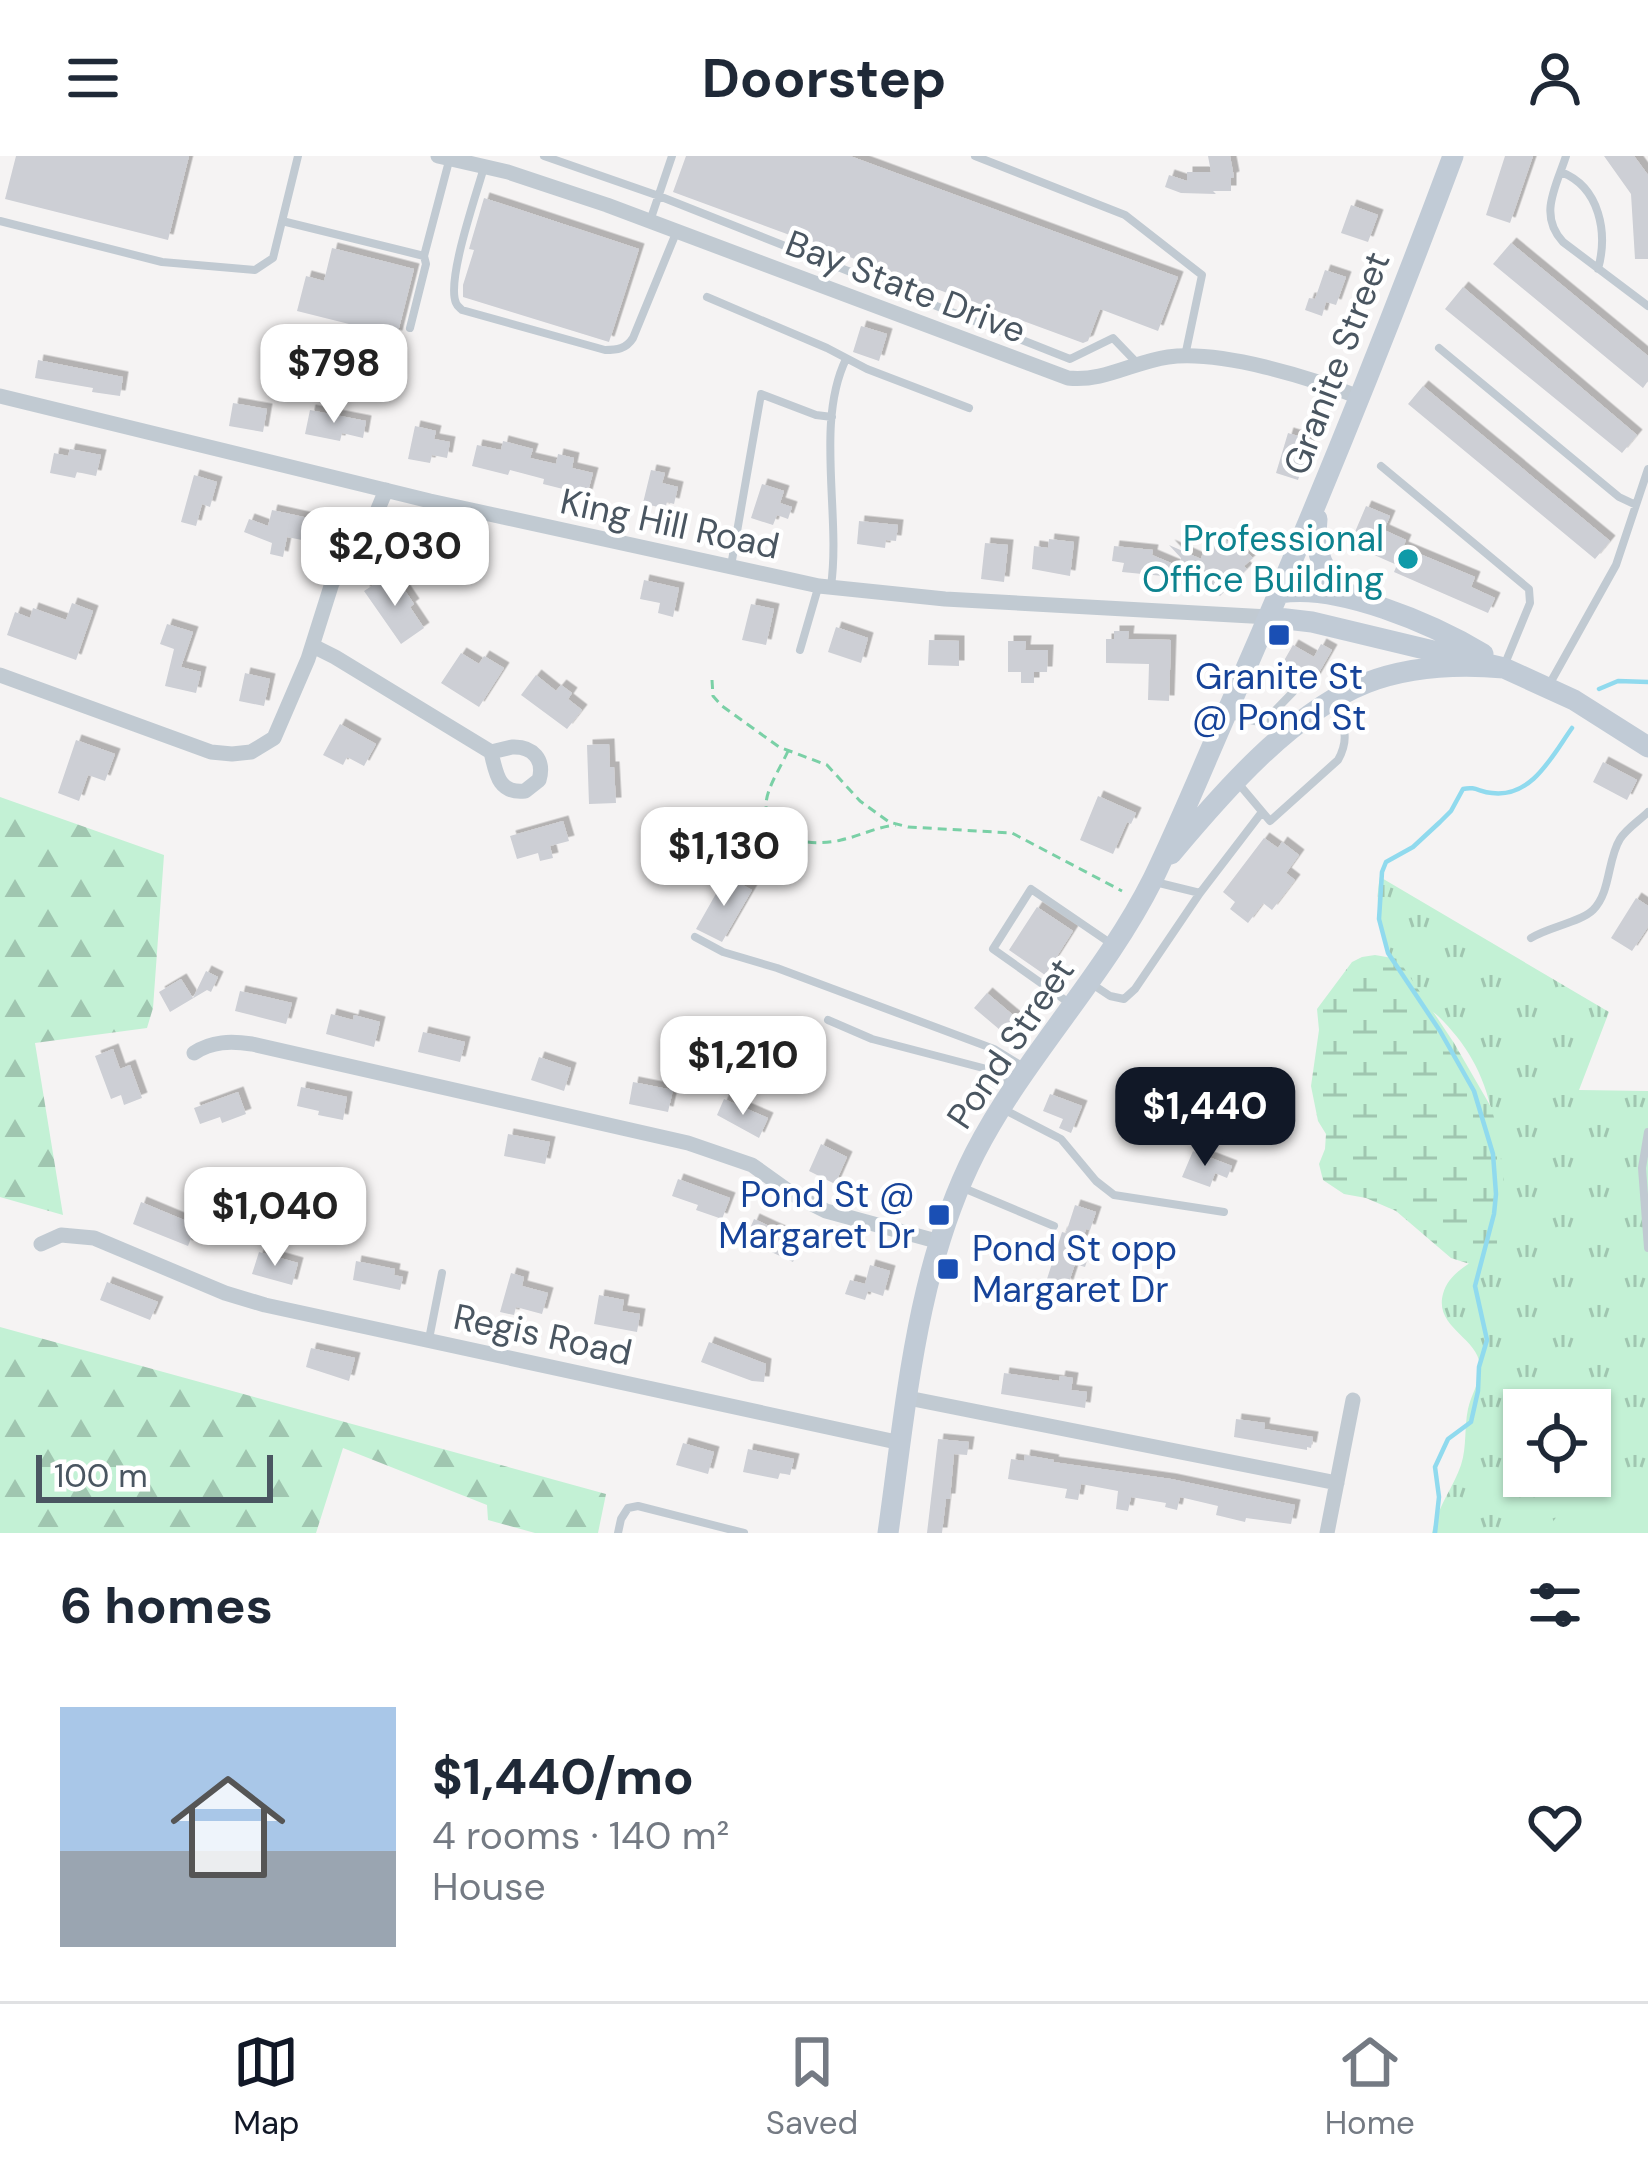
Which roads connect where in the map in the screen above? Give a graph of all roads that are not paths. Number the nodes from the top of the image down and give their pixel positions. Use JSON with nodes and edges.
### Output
{"nodes":[{"id":1,"x":298,"y":156,"type":"edge"},
{"id":2,"x":543,"y":156,"type":"edge"},
{"id":3,"x":672,"y":156,"type":"edge"},
{"id":4,"x":975,"y":156,"type":"edge"},
{"id":5,"x":1453,"y":156,"type":"edge"},
{"id":6,"x":1566,"y":156,"type":"edge"},
{"id":7,"x":444,"y":157,"type":"edge"},
{"id":8,"x":484,"y":167,"type":"junction"},
{"id":9,"x":1561,"y":172,"type":"junction"},
{"id":10,"x":533,"y":180,"type":"junction"},
{"id":11,"x":659,"y":196,"type":"junction"},
{"id":12,"x":0,"y":221,"type":"edge"},
{"id":13,"x":282,"y":221,"type":"junction"},
{"id":14,"x":650,"y":221,"type":"junction"},
{"id":15,"x":676,"y":231,"type":"junction"},
{"id":16,"x":424,"y":256,"type":"junction"},
{"id":17,"x":1598,"y":269,"type":"junction"},
{"id":18,"x":870,"y":280,"type":"junction"},
{"id":19,"x":707,"y":297,"type":"dead end"},
{"id":20,"x":861,"y":301,"type":"junction"},
{"id":21,"x":1648,"y":306,"type":"edge"},
{"id":22,"x":410,"y":328,"type":"dead end"},
{"id":23,"x":1439,"y":348,"type":"dead end"},
{"id":24,"x":1185,"y":356,"type":"junction"},
{"id":25,"x":846,"y":358,"type":"junction"},
{"id":26,"x":1070,"y":359,"type":"junction"},
{"id":27,"x":1138,"y":365,"type":"junction"},
{"id":28,"x":1068,"y":378,"type":"junction"},
{"id":29,"x":0,"y":396,"type":"edge"},
{"id":30,"x":1359,"y":397,"type":"junction"},
{"id":31,"x":969,"y":408,"type":"dead end"},
{"id":32,"x":832,"y":417,"type":"junction"},
{"id":33,"x":1381,"y":466,"type":"dead end"},
{"id":34,"x":1648,"y":469,"type":"edge"},
{"id":35,"x":1322,"y":489,"type":"junction"},
{"id":36,"x":386,"y":490,"type":"junction"},
{"id":37,"x":1636,"y":505,"type":"junction"},
{"id":38,"x":731,"y":567,"type":"junction"},
{"id":39,"x":825,"y":587,"type":"junction"},
{"id":40,"x":1280,"y":593,"type":"junction"},
{"id":41,"x":1367,"y":603,"type":"junction"},
{"id":42,"x":1269,"y":617,"type":"junction"},
{"id":43,"x":313,"y":646,"type":"junction"},
{"id":44,"x":800,"y":650,"type":"dead end"},
{"id":45,"x":1504,"y":668,"type":"junction"},
{"id":46,"x":0,"y":675,"type":"edge"},
{"id":47,"x":1548,"y":686,"type":"junction"},
{"id":48,"x":1293,"y":692,"type":"dead end"},
{"id":49,"x":1334,"y":700,"type":"junction"},
{"id":50,"x":1226,"y":714,"type":"junction"},
{"id":51,"x":1648,"y":747,"type":"edge"},
{"id":52,"x":490,"y":752,"type":"dead end"},
{"id":53,"x":1237,"y":782,"type":"junction"},
{"id":54,"x":1262,"y":812,"type":"junction"},
{"id":55,"x":1648,"y":812,"type":"edge"},
{"id":56,"x":1146,"y":891,"type":"junction"},
{"id":57,"x":1199,"y":893,"type":"junction"},
{"id":58,"x":695,"y":937,"type":"dead end"},
{"id":59,"x":1532,"y":938,"type":"dead end"},
{"id":60,"x":1114,"y":946,"type":"junction"},
{"id":61,"x":1090,"y":983,"type":"junction"},
{"id":62,"x":1074,"y":1006,"type":"junction"},
{"id":63,"x":828,"y":1020,"type":"dead end"},
{"id":64,"x":194,"y":1053,"type":"dead end"},
{"id":65,"x":1022,"y":1079,"type":"junction"},
{"id":66,"x":1001,"y":1108,"type":"junction"},
{"id":67,"x":1648,"y":1132,"type":"edge"},
{"id":68,"x":960,"y":1186,"type":"junction"},
{"id":69,"x":1224,"y":1212,"type":"dead end"},
{"id":70,"x":1054,"y":1226,"type":"dead end"},
{"id":71,"x":940,"y":1242,"type":"junction"},
{"id":72,"x":41,"y":1244,"type":"dead end"},
{"id":73,"x":1648,"y":1248,"type":"edge"},
{"id":74,"x":442,"y":1273,"type":"dead end"},
{"id":75,"x":428,"y":1340,"type":"junction"},
{"id":76,"x":908,"y":1398,"type":"junction"},
{"id":77,"x":1353,"y":1400,"type":"dead end"},
{"id":78,"x":901,"y":1443,"type":"junction"},
{"id":79,"x":1337,"y":1483,"type":"junction"},
{"id":80,"x":618,"y":1533,"type":"edge"},
{"id":81,"x":744,"y":1533,"type":"edge"},
{"id":82,"x":888,"y":1533,"type":"edge"},
{"id":83,"x":1327,"y":1533,"type":"edge"}],
"edges":[{"from":1,"to":13,"type":"lane"},
{"from":2,"to":10,"type":"lane"},
{"from":2,"to":11,"type":"lane"},
{"from":3,"to":11,"type":"lane"},
{"from":4,"to":24,"type":"lane"},
{"from":5,"to":30,"type":"main road","name":"Granite Street"},
{"from":6,"to":9,"type":"lane"},
{"from":7,"to":8,"type":"street","name":"Bay State Drive"},
{"from":7,"to":16,"type":"lane"},
{"from":8,"to":10,"type":"street","name":"Bay State Drive"},
{"from":8,"to":15,"type":"lane"},
{"from":9,"to":17,"type":"lane"},
{"from":9,"to":17,"type":"lane"},
{"from":10,"to":14,"type":"street","name":"Bay State Drive"},
{"from":11,"to":14,"type":"lane"},
{"from":11,"to":18,"type":"lane"},
{"from":12,"to":13,"type":"lane"},
{"from":13,"to":16,"type":"lane"},
{"from":14,"to":15,"type":"street","name":"Bay State Drive"},
{"from":15,"to":20,"type":"street","name":"Bay State Drive"},
{"from":16,"to":22,"type":"lane"},
{"from":17,"to":21,"type":"lane"},
{"from":18,"to":20,"type":"lane"},
{"from":18,"to":26,"type":"lane"},
{"from":19,"to":25,"type":"lane"},
{"from":20,"to":28,"type":"street","name":"Bay State Drive"},
{"from":23,"to":37,"type":"lane"},
{"from":24,"to":27,"type":"street","name":"Bay State Drive"},
{"from":24,"to":30,"type":"street","name":"Bay State Drive"},
{"from":25,"to":31,"type":"lane"},
{"from":25,"to":32,"type":"lane"},
{"from":26,"to":27,"type":"lane"},
{"from":26,"to":28,"type":"lane"},
{"from":27,"to":28,"type":"street","name":"Bay State Drive"},
{"from":29,"to":36,"type":"street","name":"King Hill Road"},
{"from":30,"to":35,"type":"main road","name":"Granite Street"},
{"from":32,"to":38,"type":"lane"},
{"from":32,"to":39,"type":"lane"},
{"from":33,"to":45,"type":"lane"},
{"from":34,"to":37,"type":"lane"},
{"from":35,"to":40,"type":"main road","name":"Granite Street"},
{"from":35,"to":41,"type":"main road"},
{"from":36,"to":38,"type":"street","name":"King Hill Road"},
{"from":36,"to":43,"type":"street"},
{"from":37,"to":47,"type":"lane"},
{"from":38,"to":39,"type":"street","name":"King Hill Road"},
{"from":39,"to":42,"type":"street","name":"King Hill Road"},
{"from":39,"to":44,"type":"lane"},
{"from":40,"to":41,"type":"main road"},
{"from":40,"to":42,"type":"main road","name":"Pond Street"},
{"from":41,"to":45,"type":"main road"},
{"from":42,"to":45,"type":"main road"},
{"from":42,"to":50,"type":"main road","name":"Pond Street"},
{"from":43,"to":46,"type":"street"},
{"from":43,"to":52,"type":"street"},
{"from":45,"to":47,"type":"main road"},
{"from":45,"to":49,"type":"main road"},
{"from":47,"to":51,"type":"main road"},
{"from":48,"to":50,"type":"lane"},
{"from":49,"to":53,"type":"main road"},
{"from":49,"to":54,"type":"lane"},
{"from":50,"to":56,"type":"main road","name":"Pond Street"},
{"from":53,"to":54,"type":"lane"},
{"from":53,"to":56,"type":"main road"},
{"from":54,"to":57,"type":"lane"},
{"from":55,"to":59,"type":"lane"},
{"from":56,"to":57,"type":"lane"},
{"from":56,"to":60,"type":"main road","name":"Pond Street"},
{"from":57,"to":61,"type":"lane"},
{"from":58,"to":65,"type":"lane"},
{"from":60,"to":61,"type":"main road","name":"Pond Street"},
{"from":60,"to":62,"type":"lane"},
{"from":61,"to":62,"type":"main road","name":"Pond Street"},
{"from":62,"to":65,"type":"main road","name":"Pond Street"},
{"from":63,"to":65,"type":"lane"},
{"from":64,"to":71,"type":"street"},
{"from":65,"to":66,"type":"main road","name":"Pond Street"},
{"from":66,"to":68,"type":"main road","name":"Pond Street"},
{"from":66,"to":69,"type":"lane"},
{"from":67,"to":73,"type":"lane"},
{"from":68,"to":70,"type":"lane"},
{"from":68,"to":71,"type":"main road","name":"Pond Street"},
{"from":71,"to":76,"type":"main road","name":"Pond Street"},
{"from":72,"to":75,"type":"street","name":"Regis Road"},
{"from":74,"to":75,"type":"lane"},
{"from":75,"to":78,"type":"street","name":"Regis Road"},
{"from":76,"to":78,"type":"main road","name":"Pond Street"},
{"from":76,"to":79,"type":"street"},
{"from":77,"to":79,"type":"street"},
{"from":78,"to":82,"type":"main road","name":"Pond Street"},
{"from":79,"to":83,"type":"street"},
{"from":80,"to":81,"type":"lane"}]}
